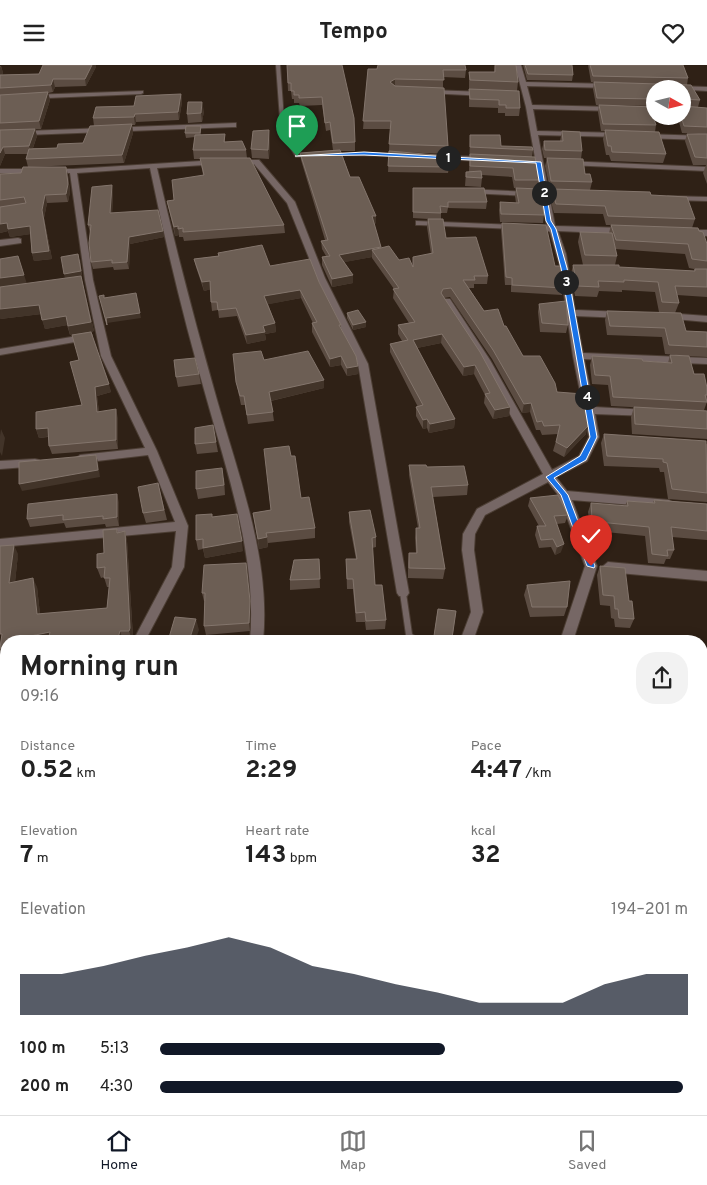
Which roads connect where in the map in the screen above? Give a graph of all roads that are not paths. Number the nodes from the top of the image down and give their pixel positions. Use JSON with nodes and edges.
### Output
{"nodes":[{"id":1,"x":278,"y":65,"type":"edge"},
{"id":2,"x":515,"y":65,"type":"edge"},
{"id":3,"x":523,"y":84,"type":"junction"},
{"id":4,"x":620,"y":86,"type":"edge"},
{"id":5,"x":691,"y":89,"type":"edge"},
{"id":6,"x":707,"y":89,"type":"edge"},
{"id":7,"x":423,"y":91,"type":"edge"},
{"id":8,"x":142,"y":92,"type":"dead end"},
{"id":9,"x":498,"y":94,"type":"edge"},
{"id":10,"x":517,"y":95,"type":"edge"},
{"id":11,"x":526,"y":95,"type":"junction"},
{"id":12,"x":0,"y":97,"type":"edge"},
{"id":13,"x":529,"y":107,"type":"junction"},
{"id":14,"x":626,"y":109,"type":"edge"},
{"id":15,"x":233,"y":125,"type":"dead end"},
{"id":16,"x":533,"y":133,"type":"junction"},
{"id":17,"x":0,"y":134,"type":"edge"},
{"id":18,"x":628,"y":135,"type":"edge"},
{"id":19,"x":638,"y":136,"type":"edge"},
{"id":20,"x":707,"y":138,"type":"edge"},
{"id":21,"x":316,"y":155,"type":"edge"},
{"id":22,"x":326,"y":155,"type":"edge"},
{"id":23,"x":401,"y":155,"type":"edge"},
{"id":24,"x":428,"y":157,"type":"edge"},
{"id":25,"x":492,"y":160,"type":"edge"},
{"id":26,"x":534,"y":162,"type":"junction"},
{"id":27,"x":548,"y":162,"type":"edge"},
{"id":28,"x":558,"y":163,"type":"edge"},
{"id":29,"x":153,"y":165,"type":"junction"},
{"id":30,"x":707,"y":169,"type":"edge"},
{"id":31,"x":0,"y":171,"type":"edge"},
{"id":32,"x":73,"y":171,"type":"junction"},
{"id":33,"x":456,"y":190,"type":"edge"},
{"id":34,"x":545,"y":194,"type":"junction"},
{"id":35,"x":554,"y":195,"type":"edge"},
{"id":36,"x":659,"y":198,"type":"edge"},
{"id":37,"x":707,"y":199,"type":"edge"},
{"id":38,"x":420,"y":223,"type":"dead end"},
{"id":39,"x":525,"y":227,"type":"edge"},
{"id":40,"x":534,"y":228,"type":"edge"},
{"id":41,"x":553,"y":229,"type":"junction"},
{"id":42,"x":640,"y":231,"type":"edge"},
{"id":43,"x":678,"y":233,"type":"edge"},
{"id":44,"x":707,"y":233,"type":"edge"},
{"id":45,"x":18,"y":241,"type":"dead end"},
{"id":46,"x":0,"y":243,"type":"edge"},
{"id":47,"x":447,"y":301,"type":"edge"},
{"id":48,"x":571,"y":313,"type":"junction"},
{"id":49,"x":634,"y":315,"type":"edge"},
{"id":50,"x":653,"y":315,"type":"edge"},
{"id":51,"x":707,"y":319,"type":"edge"},
{"id":52,"x":101,"y":335,"type":"junction"},
{"id":53,"x":0,"y":352,"type":"edge"},
{"id":54,"x":578,"y":356,"type":"junction"},
{"id":55,"x":707,"y":361,"type":"edge"},
{"id":56,"x":590,"y":410,"type":"junction"},
{"id":57,"x":664,"y":414,"type":"edge"},
{"id":58,"x":152,"y":451,"type":"junction"},
{"id":59,"x":69,"y":460,"type":"edge"},
{"id":60,"x":50,"y":462,"type":"edge"},
{"id":61,"x":0,"y":465,"type":"edge"},
{"id":62,"x":550,"y":477,"type":"junction"},
{"id":63,"x":564,"y":495,"type":"junction"},
{"id":64,"x":678,"y":505,"type":"edge"},
{"id":65,"x":182,"y":526,"type":"junction"},
{"id":66,"x":0,"y":543,"type":"edge"},
{"id":67,"x":591,"y":566,"type":"junction"},
{"id":68,"x":707,"y":576,"type":"edge"},
{"id":69,"x":403,"y":593,"type":"joint"},
{"id":70,"x":142,"y":635,"type":"edge"},
{"id":71,"x":258,"y":635,"type":"edge"},
{"id":72,"x":409,"y":635,"type":"edge"},
{"id":73,"x":469,"y":635,"type":"edge"},
{"id":74,"x":569,"y":635,"type":"edge"}],
"edges":[{"from":1,"to":21,"type":"lane"},
{"from":2,"to":3,"type":"street"},
{"from":3,"to":4,"type":"street"},
{"from":3,"to":11,"type":"street"},
{"from":5,"to":6,"type":"street"},
{"from":7,"to":9,"type":"street"},
{"from":8,"to":12,"type":"street"},
{"from":10,"to":11,"type":"street"},
{"from":11,"to":13,"type":"street"},
{"from":13,"to":14,"type":"street"},
{"from":13,"to":16,"type":"street"},
{"from":15,"to":17,"type":"street"},
{"from":16,"to":18,"type":"street"},
{"from":16,"to":26,"type":"street"},
{"from":19,"to":20,"type":"street"},
{"from":22,"to":23,"type":"lane"},
{"from":24,"to":25,"type":"street"},
{"from":26,"to":27,"type":"street"},
{"from":26,"to":34,"type":"street"},
{"from":28,"to":30,"type":"street"},
{"from":29,"to":32,"type":"street"},
{"from":29,"to":69,"type":"street"},
{"from":29,"to":71,"type":"street"},
{"from":31,"to":32,"type":"street"},
{"from":32,"to":52,"type":"street"},
{"from":33,"to":34,"type":"street"},
{"from":34,"to":35,"type":"street"},
{"from":34,"to":41,"type":"street"},
{"from":36,"to":37,"type":"street"},
{"from":38,"to":39,"type":"street"},
{"from":40,"to":41,"type":"street"},
{"from":41,"to":42,"type":"street"},
{"from":41,"to":48,"type":"street"},
{"from":43,"to":44,"type":"street"},
{"from":45,"to":46,"type":"street"},
{"from":47,"to":62,"type":"street"},
{"from":48,"to":49,"type":"street"},
{"from":48,"to":54,"type":"street"},
{"from":50,"to":51,"type":"street"},
{"from":52,"to":53,"type":"street"},
{"from":52,"to":58,"type":"street"},
{"from":54,"to":55,"type":"street"},
{"from":54,"to":56,"type":"street"},
{"from":56,"to":57,"type":"street"},
{"from":56,"to":62,"type":"street"},
{"from":58,"to":59,"type":"street"},
{"from":58,"to":65,"type":"street"},
{"from":60,"to":61,"type":"street"},
{"from":62,"to":63,"type":"street"},
{"from":62,"to":73,"type":"street"},
{"from":63,"to":64,"type":"street"},
{"from":63,"to":67,"type":"street"},
{"from":65,"to":66,"type":"street"},
{"from":65,"to":70,"type":"street"},
{"from":67,"to":68,"type":"street"},
{"from":67,"to":74,"type":"street"},
{"from":69,"to":72,"type":"lane"}]}
